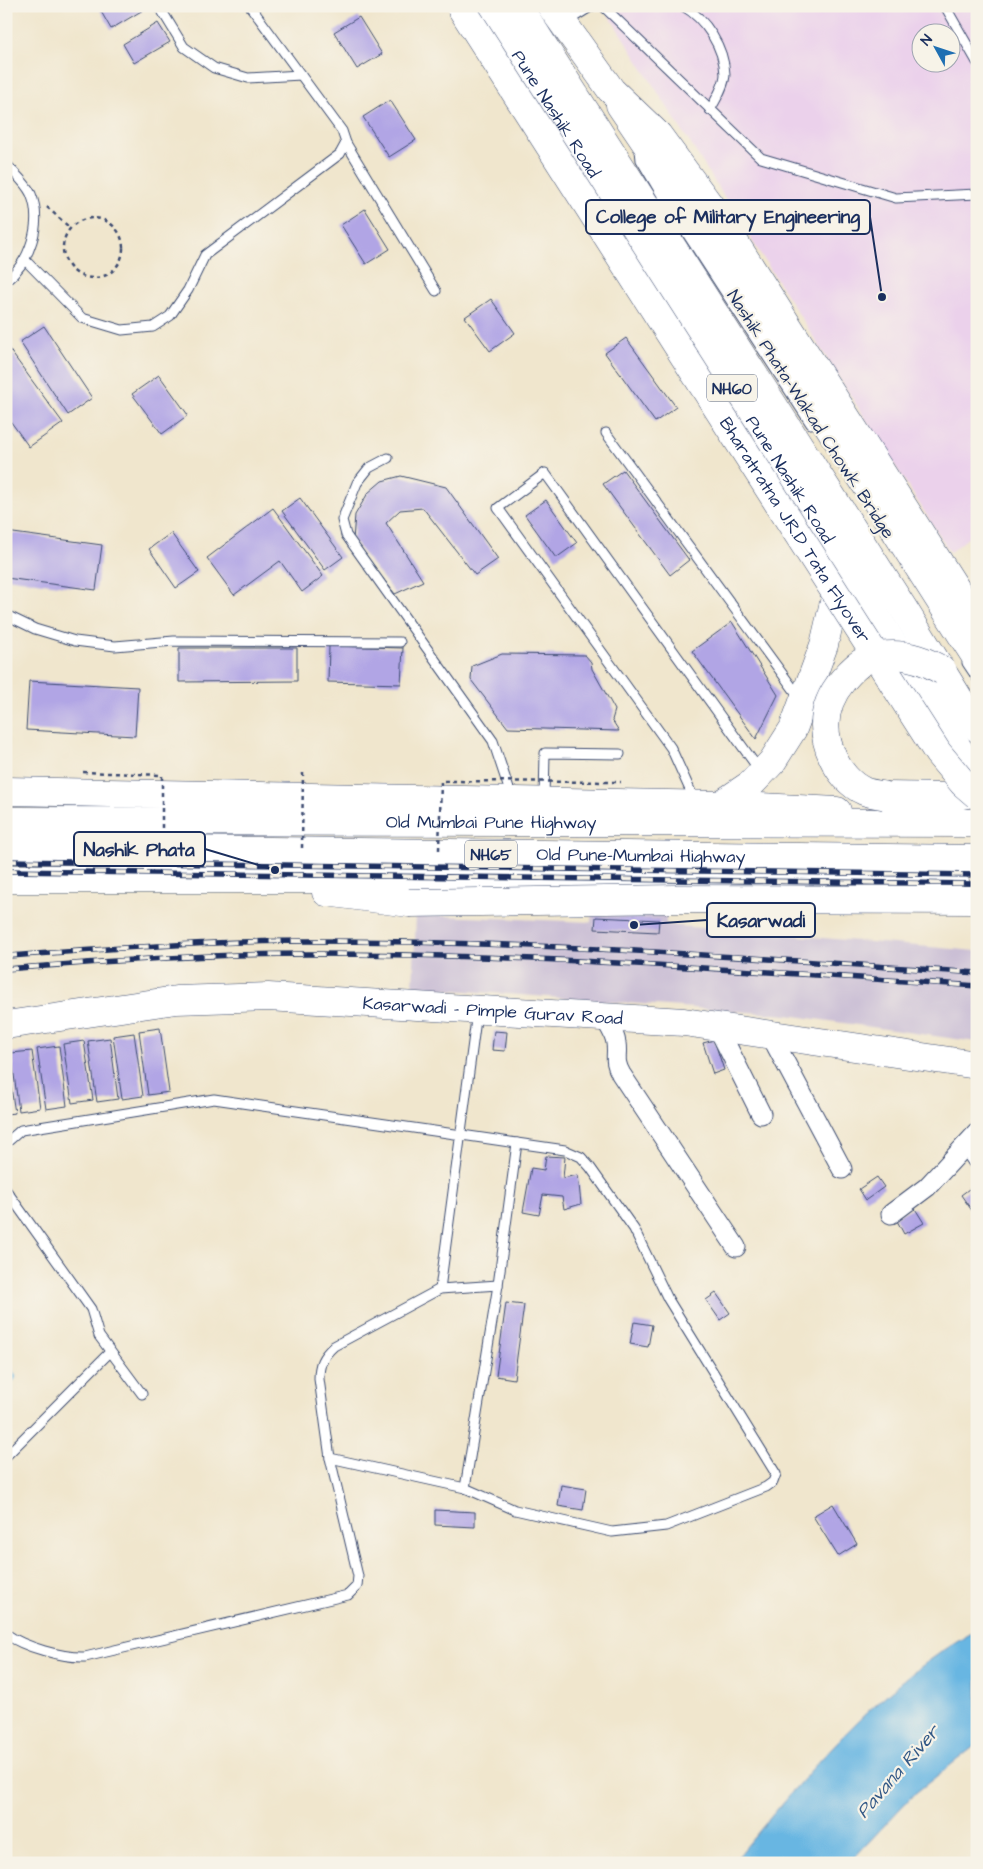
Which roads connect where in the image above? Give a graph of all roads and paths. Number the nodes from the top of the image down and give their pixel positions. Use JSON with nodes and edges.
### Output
{"nodes":[{"id":1,"x":159,"y":6,"type":"edge"},
{"id":2,"x":250,"y":6,"type":"edge"},
{"id":3,"x":460,"y":6,"type":"edge"},
{"id":4,"x":487,"y":6,"type":"edge"},
{"id":5,"x":518,"y":6,"type":"edge"},
{"id":6,"x":592,"y":6,"type":"edge"},
{"id":7,"x":603,"y":6,"type":"edge"},
{"id":8,"x":684,"y":6,"type":"edge"},
{"id":9,"x":945,"y":6,"type":"edge"},
{"id":10,"x":557,"y":15,"type":"edge"},
{"id":11,"x":977,"y":62,"type":"edge"},
{"id":12,"x":301,"y":75,"type":"junction"},
{"id":13,"x":611,"y":90,"type":"junction"},
{"id":14,"x":710,"y":110,"type":"junction"},
{"id":15,"x":638,"y":134,"type":"junction"},
{"id":16,"x":346,"y":143,"type":"junction"},
{"id":17,"x":609,"y":150,"type":"junction"},
{"id":18,"x":6,"y":164,"type":"edge"},
{"id":19,"x":30,"y":193,"type":"junction"},
{"id":20,"x":977,"y":194,"type":"edge"},
{"id":21,"x":70,"y":228,"type":"junction"},
{"id":22,"x":25,"y":260,"type":"junction"},
{"id":23,"x":6,"y":281,"type":"edge"},
{"id":24,"x":436,"y":291,"type":"dead end"},
{"id":25,"x":778,"y":392,"type":"dead end"},
{"id":26,"x":606,"y":433,"type":"dead end"},
{"id":27,"x":818,"y":434,"type":"dead end"},
{"id":28,"x":388,"y":458,"type":"dead end"},
{"id":29,"x":820,"y":526,"type":"junction"},
{"id":30,"x":921,"y":600,"type":"junction"},
{"id":31,"x":6,"y":615,"type":"edge"},
{"id":32,"x":977,"y":622,"type":"edge"},
{"id":33,"x":400,"y":642,"type":"dead end"},
{"id":34,"x":977,"y":659,"type":"edge"},
{"id":35,"x":943,"y":671,"type":"junction"},
{"id":36,"x":977,"y":678,"type":"edge"},
{"id":37,"x":803,"y":702,"type":"junction"},
{"id":38,"x":977,"y":728,"type":"edge"},
{"id":39,"x":620,"y":754,"type":"dead end"},
{"id":40,"x":83,"y":772,"type":"dead end"},
{"id":41,"x":303,"y":773,"type":"dead end"},
{"id":42,"x":761,"y":773,"type":"junction"},
{"id":43,"x":977,"y":779,"type":"edge"},
{"id":44,"x":621,"y":782,"type":"dead end"},
{"id":45,"x":6,"y":791,"type":"edge"},
{"id":46,"x":969,"y":795,"type":"edge"},
{"id":47,"x":513,"y":801,"type":"junction"},
{"id":48,"x":544,"y":802,"type":"junction"},
{"id":49,"x":709,"y":805,"type":"junction"},
{"id":50,"x":6,"y":821,"type":"edge"},
{"id":51,"x":972,"y":823,"type":"edge"},
{"id":52,"x":162,"y":846,"type":"dead end"},
{"id":53,"x":6,"y":848,"type":"edge"},
{"id":54,"x":302,"y":848,"type":"dead end"},
{"id":55,"x":439,"y":850,"type":"dead end"},
{"id":56,"x":977,"y":859,"type":"edge"},
{"id":57,"x":6,"y":879,"type":"edge"},
{"id":58,"x":294,"y":879,"type":"junction"},
{"id":59,"x":977,"y":887,"type":"edge"},
{"id":60,"x":977,"y":900,"type":"edge"},
{"id":61,"x":478,"y":1010,"type":"junction"},
{"id":62,"x":604,"y":1017,"type":"junction"},
{"id":63,"x":6,"y":1025,"type":"edge"},
{"id":64,"x":717,"y":1026,"type":"junction"},
{"id":65,"x":770,"y":1034,"type":"junction"},
{"id":66,"x":977,"y":1065,"type":"edge"},
{"id":67,"x":761,"y":1114,"type":"dead end"},
{"id":68,"x":461,"y":1135,"type":"junction"},
{"id":69,"x":6,"y":1142,"type":"edge"},
{"id":70,"x":517,"y":1143,"type":"junction"},
{"id":71,"x":973,"y":1146,"type":"edge"},
{"id":72,"x":842,"y":1169,"type":"dead end"},
{"id":73,"x":6,"y":1190,"type":"edge"},
{"id":74,"x":891,"y":1214,"type":"dead end"},
{"id":75,"x":736,"y":1247,"type":"dead end"},
{"id":76,"x":498,"y":1285,"type":"junction"},
{"id":77,"x":440,"y":1289,"type":"junction"},
{"id":78,"x":110,"y":1352,"type":"junction"},
{"id":79,"x":142,"y":1394,"type":"dead end"},
{"id":80,"x":6,"y":1456,"type":"edge"},
{"id":81,"x":330,"y":1458,"type":"junction"},
{"id":82,"x":465,"y":1488,"type":"junction"},
{"id":83,"x":6,"y":1634,"type":"edge"}],
"edges":[{"from":1,"to":12,"type":"lane"},
{"from":2,"to":12,"type":"lane"},
{"from":3,"to":46,"type":"main road","name":"Bharatratna J.R.D Tata Flyover","bridge":true},
{"from":4,"to":29,"type":"main road","name":"Pune Nashik Road","number":"NH60"},
{"from":5,"to":17,"type":"main road"},
{"from":6,"to":10,"type":"lane"},
{"from":7,"to":14,"type":"lane"},
{"from":8,"to":14,"type":"lane"},
{"from":9,"to":11,"type":"lane"},
{"from":10,"to":13,"type":"main road"},
{"from":12,"to":16,"type":"lane"},
{"from":13,"to":15,"type":"main road"},
{"from":13,"to":32,"type":"main road"},
{"from":14,"to":20,"type":"lane"},
{"from":15,"to":27,"type":"lane","name":"Nashik Phata-Wakad Chowk Bridge"},
{"from":15,"to":30,"type":"main road"},
{"from":16,"to":22,"type":"lane"},
{"from":16,"to":24,"type":"lane"},
{"from":17,"to":25,"type":"lane","name":"Nashik Phata-Wakad Chowk Bridge"},
{"from":17,"to":30,"type":"main road"},
{"from":18,"to":19,"type":"lane"},
{"from":19,"to":21,"type":"path"},
{"from":19,"to":22,"type":"lane"},
{"from":21,"to":21,"type":"path"},
{"from":22,"to":23,"type":"lane"},
{"from":26,"to":37,"type":"lane"},
{"from":28,"to":47,"type":"lane"},
{"from":29,"to":37,"type":"main road"},
{"from":29,"to":43,"type":"main road","name":"Pune Nashik Road","number":"NH60"},
{"from":30,"to":34,"type":"main road"},
{"from":30,"to":35,"type":"main road"},
{"from":30,"to":36,"type":"lane"},
{"from":31,"to":33,"type":"lane"},
{"from":35,"to":38,"type":"main road"},
{"from":35,"to":46,"type":"main road","bridge":true},
{"from":37,"to":42,"type":"main road"},
{"from":39,"to":48,"type":"lane"},
{"from":40,"to":52,"type":"path","bridge":true},
{"from":41,"to":54,"type":"path","bridge":true},
{"from":42,"to":49,"type":"main road"},
{"from":42,"to":49,"type":"lane"},
{"from":44,"to":55,"type":"path","bridge":true},
{"from":45,"to":47,"type":"main road"},
{"from":46,"to":51,"type":"main road","name":"Bharatratna J.R.D Tata Flyover"},
{"from":47,"to":48,"type":"main road"},
{"from":48,"to":49,"type":"main road"},
{"from":49,"to":51,"type":"main road"},
{"from":50,"to":51,"type":"main road","name":"Old Mumbai Pune Highway","number":"NH65"},
{"from":53,"to":56,"type":"main road","name":"Old Pune–Mumbai Highway","number":"NH65"},
{"from":57,"to":58,"type":"main road"},
{"from":58,"to":59,"type":"main road"},
{"from":58,"to":60,"type":"main road","bridge":true},
{"from":61,"to":62,"type":"main road","name":"Kasarwadi - Pimple Gurav Road"},
{"from":61,"to":63,"type":"main road","name":"Kasarwadi - Pimple Gurav Road"},
{"from":61,"to":68,"type":"lane"},
{"from":62,"to":64,"type":"main road","name":"Kasarwadi - Pimple Gurav Road"},
{"from":62,"to":75,"type":"street"},
{"from":64,"to":65,"type":"main road","name":"Kasarwadi - Pimple Gurav Road"},
{"from":64,"to":67,"type":"street"},
{"from":65,"to":66,"type":"main road","name":"Kasarwadi - Pimple Gurav Road"},
{"from":65,"to":72,"type":"street"},
{"from":68,"to":69,"type":"lane"},
{"from":68,"to":70,"type":"lane"},
{"from":68,"to":77,"type":"lane"},
{"from":70,"to":76,"type":"lane"},
{"from":70,"to":82,"type":"lane"},
{"from":71,"to":74,"type":"street"},
{"from":73,"to":78,"type":"lane"},
{"from":76,"to":77,"type":"lane"},
{"from":76,"to":82,"type":"lane"},
{"from":77,"to":81,"type":"lane"},
{"from":78,"to":79,"type":"lane"},
{"from":78,"to":80,"type":"lane"},
{"from":81,"to":82,"type":"lane"},
{"from":81,"to":83,"type":"lane"}]}
